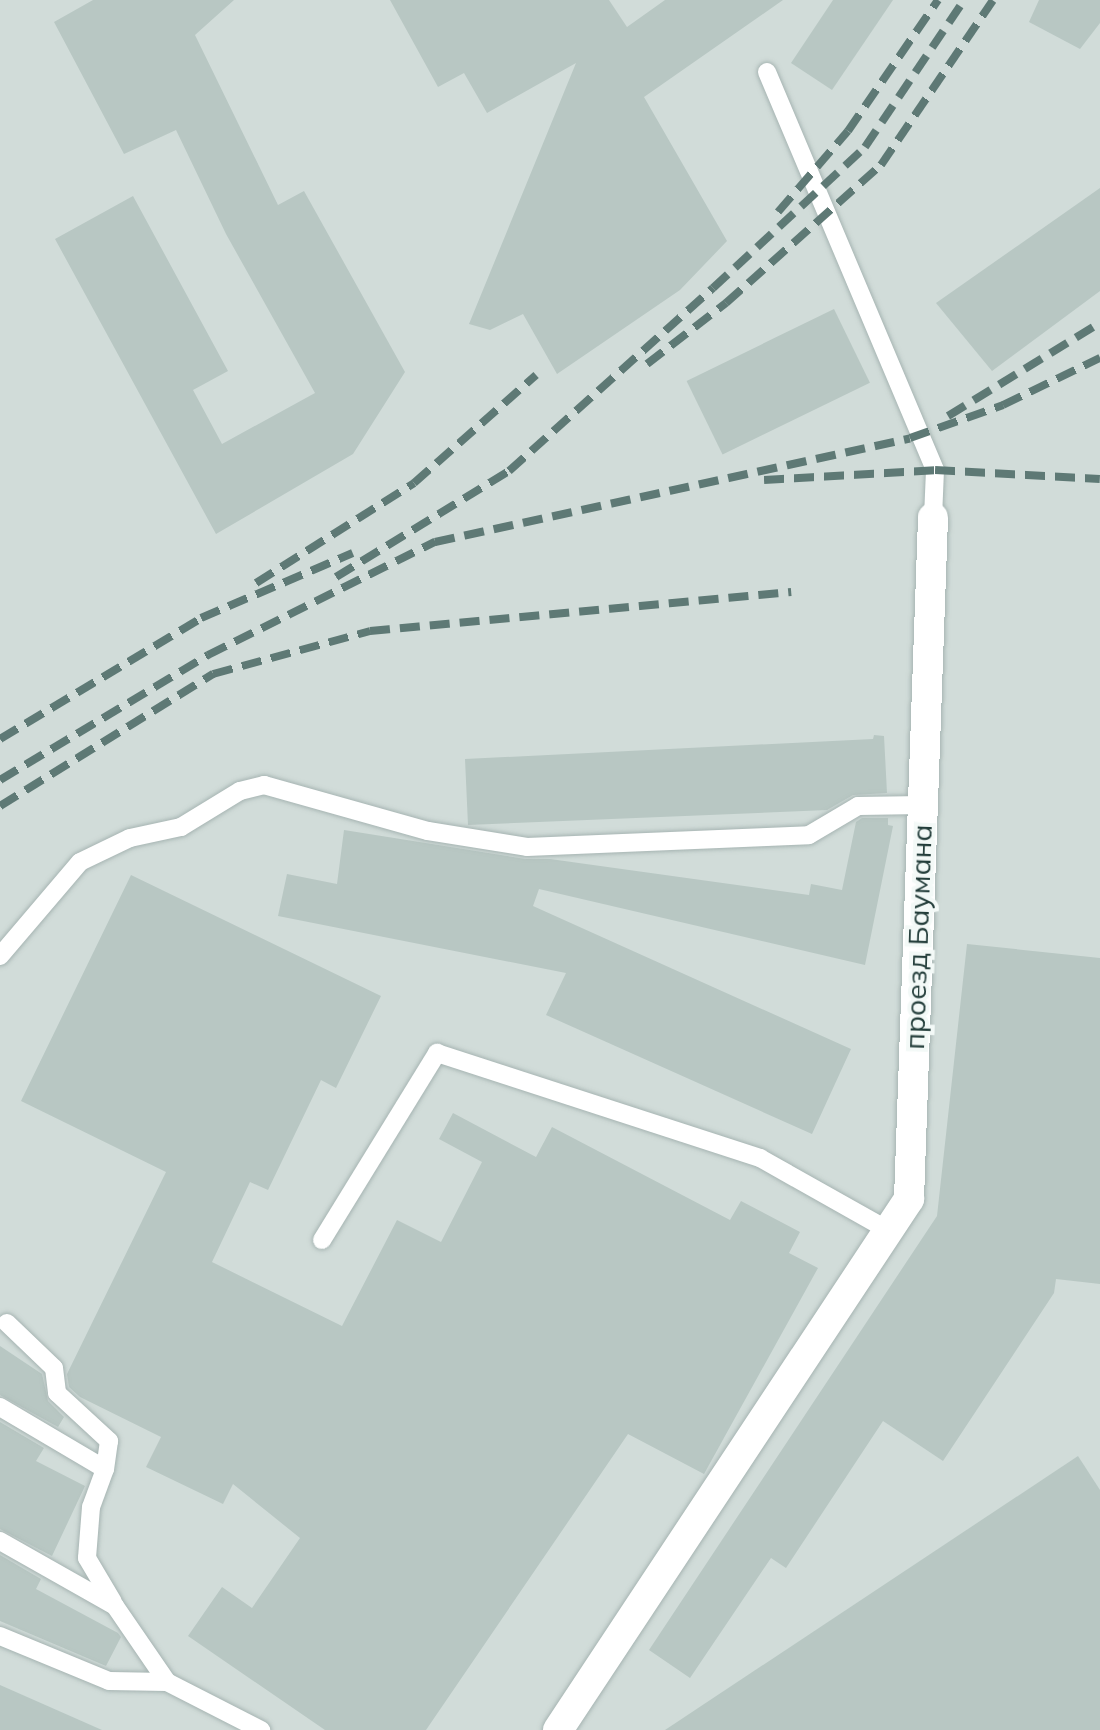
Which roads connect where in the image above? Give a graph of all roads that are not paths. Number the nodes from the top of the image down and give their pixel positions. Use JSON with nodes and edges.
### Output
{"nodes":[{"id":1,"x":767,"y":72,"type":"dead end"},
{"id":2,"x":933,"y":516,"type":"joint"},
{"id":3,"x":922,"y":805,"type":"junction"},
{"id":4,"x":0,"y":956,"type":"edge"},
{"id":5,"x":888,"y":1230,"type":"junction"},
{"id":6,"x":322,"y":1240,"type":"dead end"},
{"id":7,"x":7,"y":1323,"type":"dead end"},
{"id":8,"x":0,"y":1407,"type":"edge"},
{"id":9,"x":105,"y":1470,"type":"junction"},
{"id":10,"x":0,"y":1541,"type":"edge"},
{"id":11,"x":115,"y":1606,"type":"junction"},
{"id":12,"x":0,"y":1636,"type":"edge"},
{"id":13,"x":167,"y":1682,"type":"junction"},
{"id":14,"x":262,"y":1730,"type":"edge"},
{"id":15,"x":558,"y":1730,"type":"edge"}],
"edges":[{"from":1,"to":2,"type":"lane","name":"проезд Баумана"},
{"from":2,"to":3,"type":"street","name":"проезд Баумана"},
{"from":3,"to":4,"type":"lane"},
{"from":3,"to":5,"type":"street","name":"проезд Баумана"},
{"from":5,"to":6,"type":"lane"},
{"from":5,"to":15,"type":"street","name":"проезд Баумана"},
{"from":7,"to":9,"type":"lane"},
{"from":8,"to":9,"type":"lane"},
{"from":9,"to":11,"type":"lane"},
{"from":10,"to":11,"type":"lane"},
{"from":11,"to":13,"type":"lane"},
{"from":12,"to":13,"type":"lane"},
{"from":13,"to":14,"type":"lane"}]}
